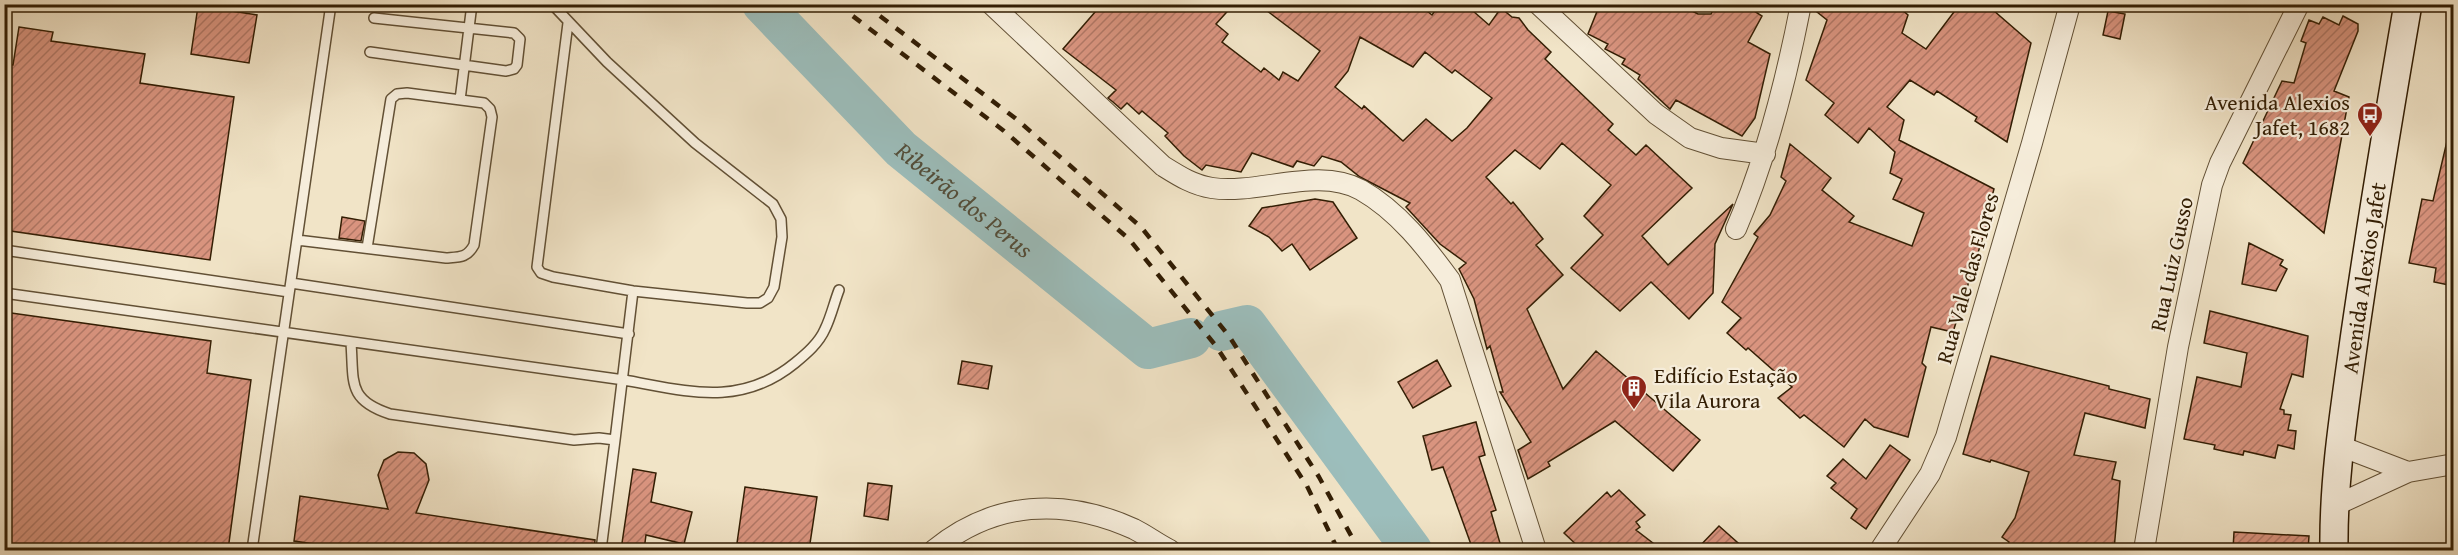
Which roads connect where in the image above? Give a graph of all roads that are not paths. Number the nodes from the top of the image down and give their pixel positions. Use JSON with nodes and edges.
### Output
{"nodes":[{"id":1,"x":331,"y":4,"type":"edge"},
{"id":2,"x":472,"y":4,"type":"edge"},
{"id":3,"x":552,"y":4,"type":"edge"},
{"id":4,"x":992,"y":4,"type":"edge"},
{"id":5,"x":1538,"y":4,"type":"edge"},
{"id":6,"x":1801,"y":4,"type":"edge"},
{"id":7,"x":2070,"y":4,"type":"edge"},
{"id":8,"x":2299,"y":4,"type":"edge"},
{"id":9,"x":2408,"y":4,"type":"edge"},
{"id":10,"x":374,"y":18,"type":"dead end"},
{"id":11,"x":568,"y":24,"type":"junction"},
{"id":12,"x":469,"y":30,"type":"junction"},
{"id":13,"x":370,"y":52,"type":"dead end"},
{"id":14,"x":465,"y":66,"type":"junction"},
{"id":15,"x":460,"y":100,"type":"junction"},
{"id":16,"x":1765,"y":154,"type":"junction"},
{"id":17,"x":1737,"y":229,"type":"dead end"},
{"id":18,"x":297,"y":240,"type":"junction"},
{"id":19,"x":367,"y":248,"type":"junction"},
{"id":20,"x":4,"y":250,"type":"edge"},
{"id":21,"x":290,"y":288,"type":"junction"},
{"id":22,"x":839,"y":290,"type":"dead end"},
{"id":23,"x":633,"y":291,"type":"junction"},
{"id":24,"x":4,"y":293,"type":"edge"},
{"id":25,"x":284,"y":334,"type":"junction"},
{"id":26,"x":629,"y":334,"type":"junction"},
{"id":27,"x":351,"y":343,"type":"junction"},
{"id":28,"x":624,"y":380,"type":"junction"},
{"id":29,"x":615,"y":440,"type":"junction"},
{"id":30,"x":2340,"y":446,"type":"junction"},
{"id":31,"x":2454,"y":464,"type":"edge"},
{"id":32,"x":2408,"y":472,"type":"junction"},
{"id":33,"x":2334,"y":506,"type":"junction"},
{"id":34,"x":252,"y":550,"type":"edge"},
{"id":35,"x":601,"y":550,"type":"edge"},
{"id":36,"x":934,"y":550,"type":"edge"},
{"id":37,"x":1170,"y":550,"type":"edge"},
{"id":38,"x":1536,"y":550,"type":"edge"},
{"id":39,"x":1880,"y":550,"type":"edge"},
{"id":40,"x":2144,"y":550,"type":"edge"},
{"id":41,"x":2334,"y":550,"type":"edge"}],
"edges":[{"from":1,"to":18,"type":"lane"},
{"from":2,"to":12,"type":"lane"},
{"from":3,"to":11,"type":"lane"},
{"from":4,"to":38,"type":"street"},
{"from":5,"to":16,"type":"street"},
{"from":6,"to":16,"type":"street"},
{"from":7,"to":39,"type":"street","name":"Rua Vale das Flores"},
{"from":8,"to":40,"type":"street","name":"Rua Luiz Gusso"},
{"from":9,"to":30,"type":"main road","name":"Avenida Alexios Jafet"},
{"from":10,"to":12,"type":"lane"},
{"from":11,"to":23,"type":"lane"},
{"from":11,"to":23,"type":"lane"},
{"from":12,"to":14,"type":"lane"},
{"from":12,"to":14,"type":"lane"},
{"from":13,"to":14,"type":"lane"},
{"from":14,"to":15,"type":"lane"},
{"from":15,"to":19,"type":"lane"},
{"from":15,"to":19,"type":"lane"},
{"from":16,"to":17,"type":"street"},
{"from":18,"to":19,"type":"lane"},
{"from":18,"to":21,"type":"lane"},
{"from":20,"to":21,"type":"lane"},
{"from":21,"to":25,"type":"lane"},
{"from":21,"to":26,"type":"lane"},
{"from":22,"to":28,"type":"lane"},
{"from":23,"to":26,"type":"lane"},
{"from":24,"to":25,"type":"lane"},
{"from":25,"to":27,"type":"lane"},
{"from":25,"to":34,"type":"lane"},
{"from":26,"to":28,"type":"lane"},
{"from":27,"to":28,"type":"lane"},
{"from":27,"to":29,"type":"lane"},
{"from":28,"to":29,"type":"lane"},
{"from":29,"to":35,"type":"lane"},
{"from":30,"to":32,"type":"street"},
{"from":30,"to":33,"type":"main road","name":"Avenida Alexios Jafet"},
{"from":31,"to":32,"type":"street"},
{"from":32,"to":33,"type":"street"},
{"from":33,"to":41,"type":"main road","name":"Avenida Alexios Jafet"},
{"from":36,"to":37,"type":"street"}]}
